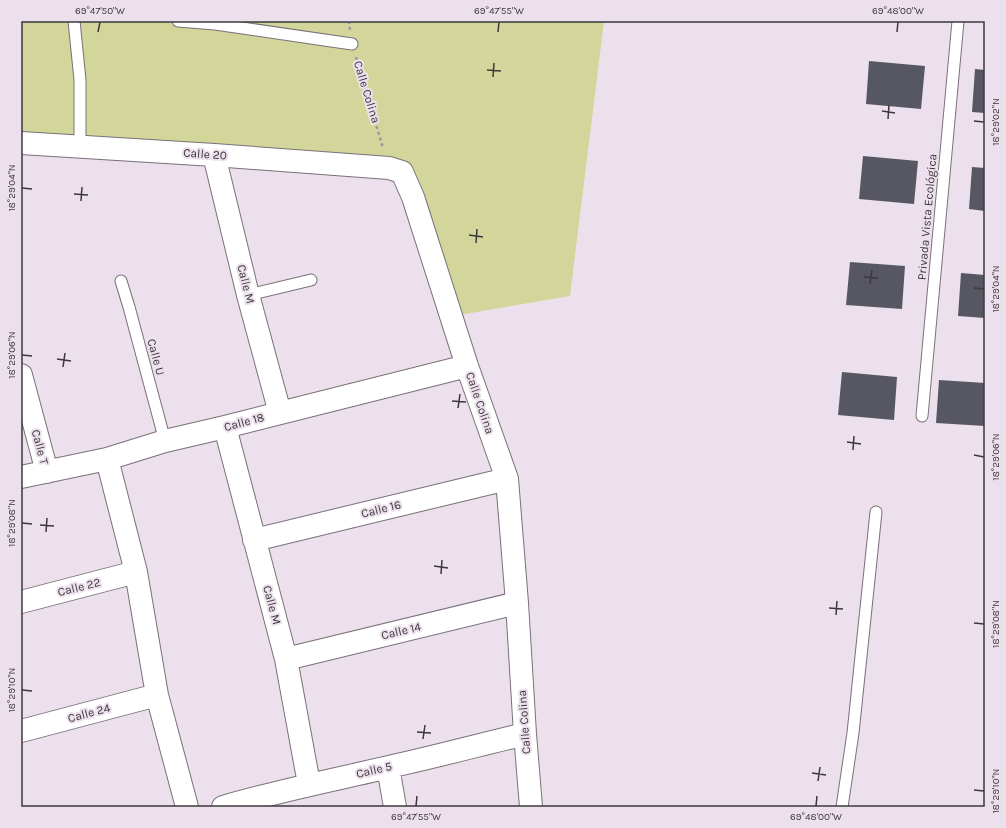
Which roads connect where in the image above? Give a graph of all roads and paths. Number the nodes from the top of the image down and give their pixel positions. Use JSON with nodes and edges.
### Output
{"nodes":[{"id":1,"x":74,"y":21,"type":"edge"},
{"id":2,"x":178,"y":21,"type":"edge"},
{"id":3,"x":348,"y":21,"type":"edge"},
{"id":4,"x":958,"y":21,"type":"edge"},
{"id":5,"x":352,"y":44,"type":"junction"},
{"id":6,"x":21,"y":143,"type":"edge"},
{"id":7,"x":80,"y":146,"type":"junction"},
{"id":8,"x":214,"y":154,"type":"junction"},
{"id":9,"x":389,"y":168,"type":"junction"},
{"id":10,"x":311,"y":280,"type":"dead end"},
{"id":11,"x":120,"y":281,"type":"dead end"},
{"id":12,"x":248,"y":295,"type":"junction"},
{"id":13,"x":467,"y":366,"type":"junction"},
{"id":14,"x":21,"y":375,"type":"edge"},
{"id":15,"x":280,"y":413,"type":"junction"},
{"id":16,"x":922,"y":416,"type":"dead end"},
{"id":17,"x":225,"y":427,"type":"junction"},
{"id":18,"x":165,"y":441,"type":"junction"},
{"id":19,"x":107,"y":459,"type":"junction"},
{"id":20,"x":47,"y":472,"type":"junction"},
{"id":21,"x":21,"y":478,"type":"edge"},
{"id":22,"x":507,"y":479,"type":"junction"},
{"id":23,"x":876,"y":512,"type":"dead end"},
{"id":24,"x":254,"y":540,"type":"junction"},
{"id":25,"x":136,"y":572,"type":"junction"},
{"id":26,"x":21,"y":602,"type":"edge"},
{"id":27,"x":517,"y":603,"type":"junction"},
{"id":28,"x":286,"y":658,"type":"junction"},
{"id":29,"x":157,"y":695,"type":"junction"},
{"id":30,"x":21,"y":731,"type":"edge"},
{"id":31,"x":525,"y":734,"type":"junction"},
{"id":32,"x":388,"y":767,"type":"junction"},
{"id":33,"x":309,"y":784,"type":"junction"},
{"id":34,"x":257,"y":802,"type":"edge"},
{"id":35,"x":187,"y":807,"type":"edge"},
{"id":36,"x":223,"y":807,"type":"edge"},
{"id":37,"x":395,"y":807,"type":"edge"},
{"id":38,"x":531,"y":807,"type":"edge"},
{"id":39,"x":842,"y":807,"type":"edge"}],
"edges":[{"from":1,"to":7,"type":"lane"},
{"from":2,"to":5,"type":"lane"},
{"from":3,"to":5,"type":"path","name":"Calle Colina"},
{"from":4,"to":16,"type":"lane","name":"Privada Vista Ecológica"},
{"from":5,"to":9,"type":"path","name":"Calle Colina"},
{"from":6,"to":7,"type":"street","name":"Calle 20"},
{"from":7,"to":8,"type":"street","name":"Calle 20"},
{"from":8,"to":9,"type":"street","name":"Calle 20"},
{"from":8,"to":12,"type":"street","name":"Calle M"},
{"from":9,"to":13,"type":"street","name":"Calle Colina"},
{"from":10,"to":12,"type":"lane"},
{"from":11,"to":18,"type":"lane","name":"Calle U"},
{"from":12,"to":15,"type":"street","name":"Calle M"},
{"from":13,"to":15,"type":"street","name":"Calle 18"},
{"from":13,"to":22,"type":"street","name":"Calle Colina"},
{"from":14,"to":20,"type":"street","name":"Calle T"},
{"from":15,"to":17,"type":"street","name":"Calle 18"},
{"from":17,"to":18,"type":"street","name":"Calle 18"},
{"from":17,"to":24,"type":"street","name":"Calle M"},
{"from":18,"to":19,"type":"street","name":"Calle 18"},
{"from":19,"to":20,"type":"street","name":"Calle 18"},
{"from":19,"to":25,"type":"street"},
{"from":20,"to":21,"type":"street","name":"Calle 18"},
{"from":22,"to":24,"type":"street","name":"Calle 16"},
{"from":22,"to":27,"type":"street","name":"Calle Colina"},
{"from":23,"to":39,"type":"lane"},
{"from":24,"to":28,"type":"street","name":"Calle M"},
{"from":25,"to":26,"type":"street","name":"Calle 22"},
{"from":25,"to":29,"type":"street"},
{"from":27,"to":28,"type":"street","name":"Calle 14"},
{"from":27,"to":31,"type":"street","name":"Calle Colina"},
{"from":28,"to":33,"type":"street","name":"Calle M"},
{"from":29,"to":30,"type":"street","name":"Calle 24"},
{"from":29,"to":35,"type":"street"},
{"from":31,"to":32,"type":"street","name":"Calle 5"},
{"from":31,"to":38,"type":"street","name":"Calle Colina"},
{"from":32,"to":33,"type":"street","name":"Calle 5"},
{"from":32,"to":37,"type":"street"},
{"from":33,"to":34,"type":"street","name":"Calle 5"},
{"from":34,"to":36,"type":"street","name":"Calle 5"}]}
